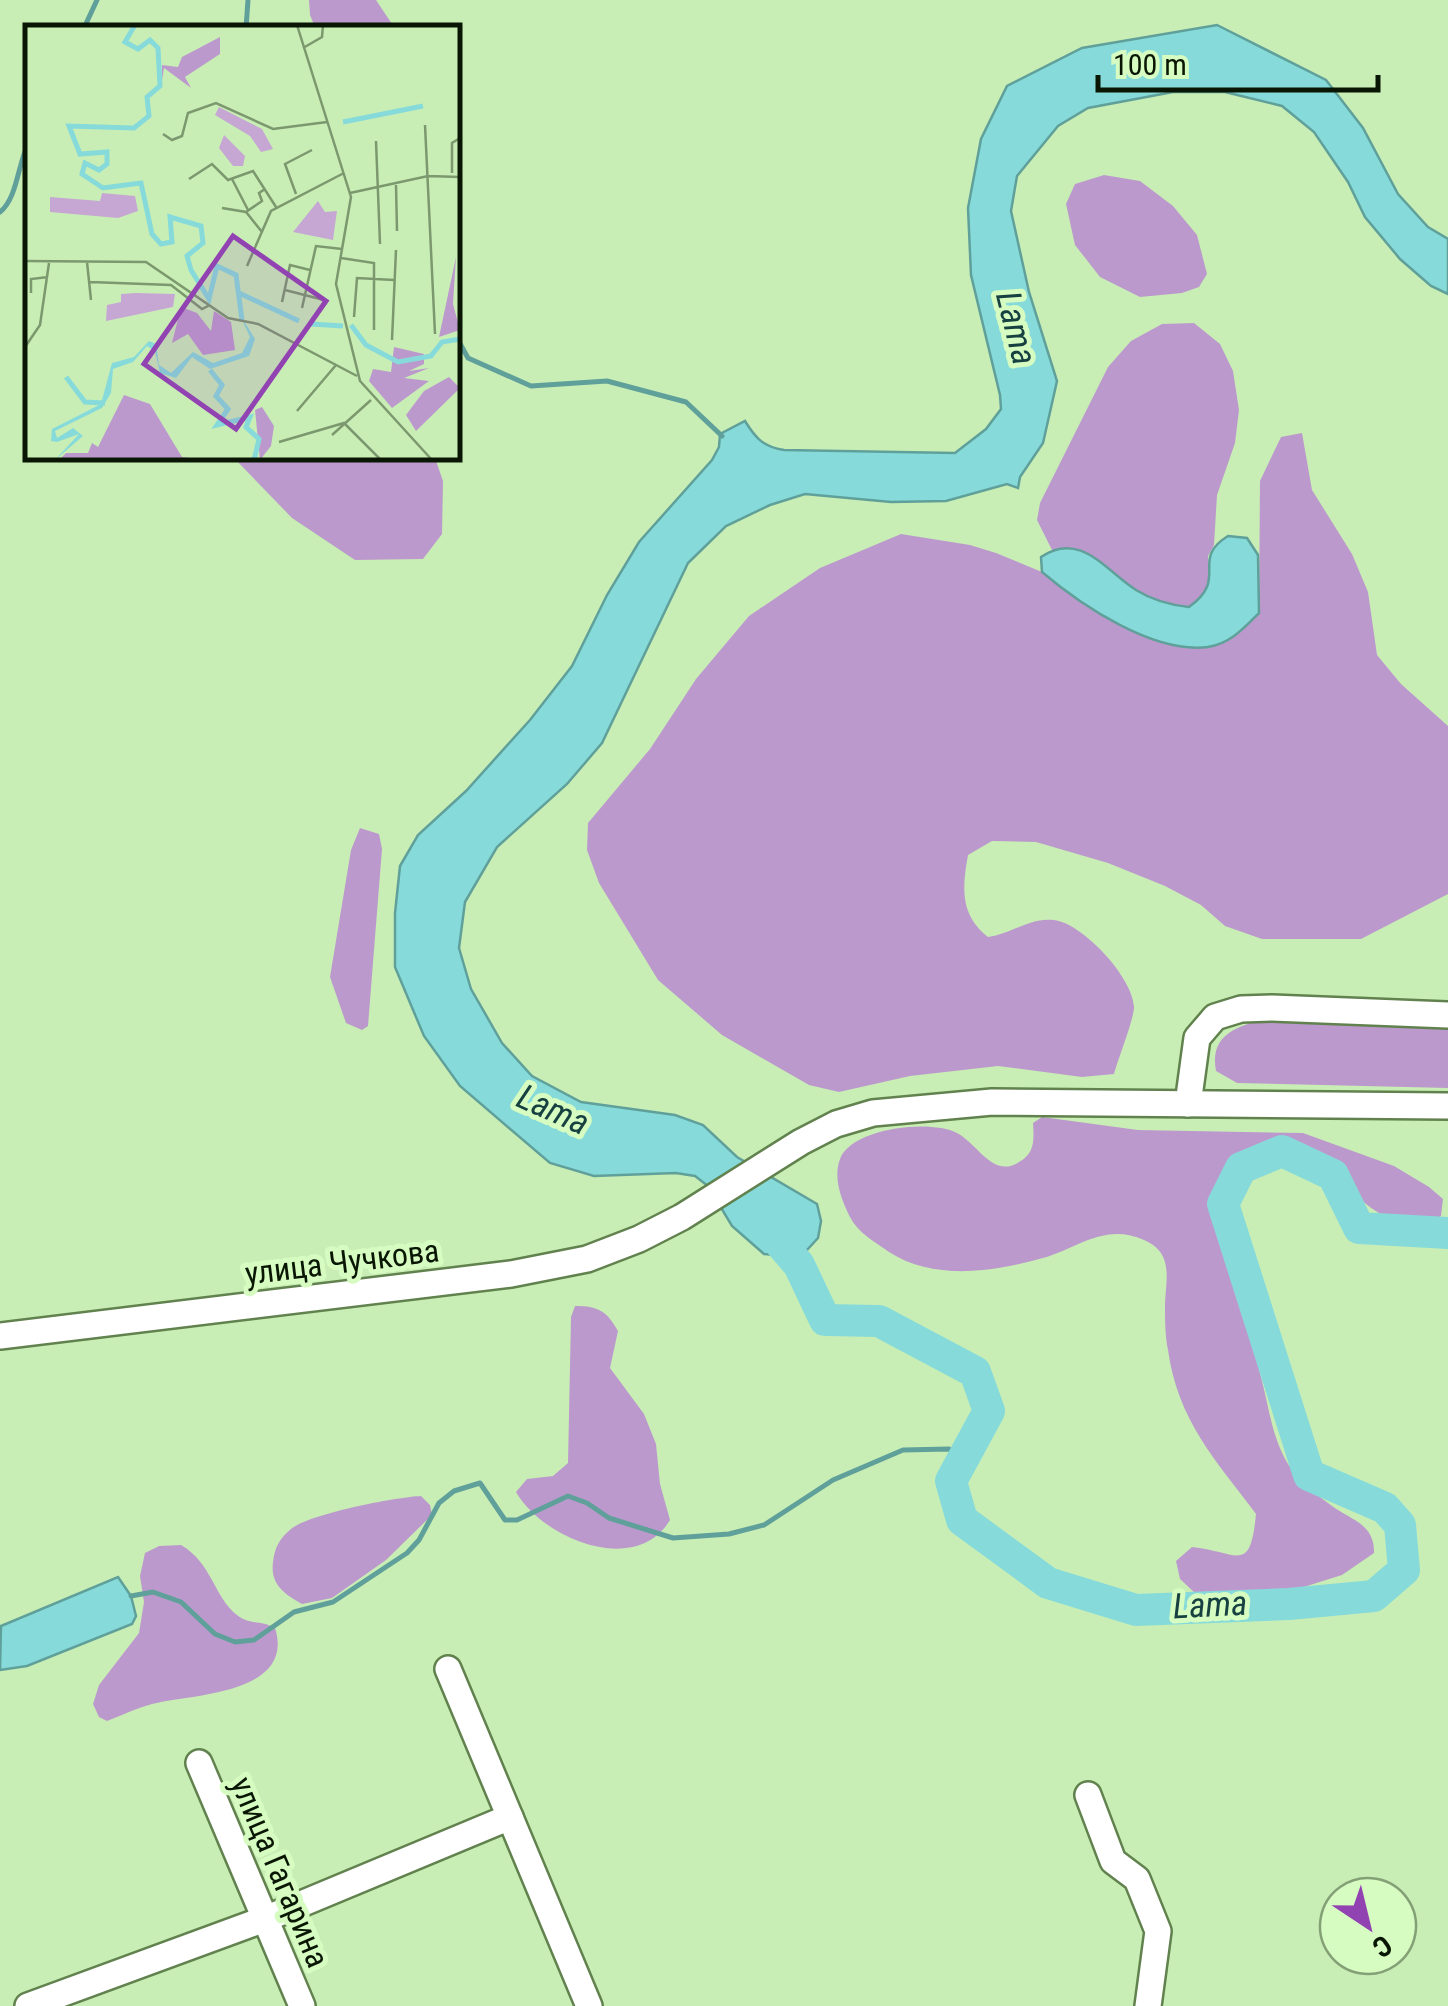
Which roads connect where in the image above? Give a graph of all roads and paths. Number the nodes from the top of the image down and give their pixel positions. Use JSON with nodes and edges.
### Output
{"nodes":[{"id":1,"x":1448,"y":1015,"type":"edge"},
{"id":2,"x":1188,"y":1104,"type":"junction"},
{"id":3,"x":1448,"y":1106,"type":"edge"},
{"id":4,"x":0,"y":1336,"type":"edge"},
{"id":5,"x":448,"y":1669,"type":"dead end"},
{"id":6,"x":199,"y":1763,"type":"dead end"},
{"id":7,"x":1088,"y":1795,"type":"dead end"},
{"id":8,"x":510,"y":1817,"type":"junction"},
{"id":9,"x":266,"y":1919,"type":"junction"},
{"id":10,"x":28,"y":2006,"type":"edge"},
{"id":11,"x":302,"y":2006,"type":"edge"},
{"id":12,"x":590,"y":2006,"type":"edge"},
{"id":13,"x":1148,"y":2006,"type":"edge"}],
"edges":[{"from":1,"to":2,"type":"street"},
{"from":2,"to":3,"type":"street","name":"улица Чучкова"},
{"from":2,"to":4,"type":"street","name":"улица Чучкова"},
{"from":5,"to":8,"type":"street"},
{"from":6,"to":9,"type":"street","name":"улица Гагарина"},
{"from":7,"to":13,"type":"street"},
{"from":8,"to":9,"type":"street"},
{"from":8,"to":12,"type":"street"},
{"from":9,"to":10,"type":"street"},
{"from":9,"to":11,"type":"street","name":"улица Гагарина"}]}
